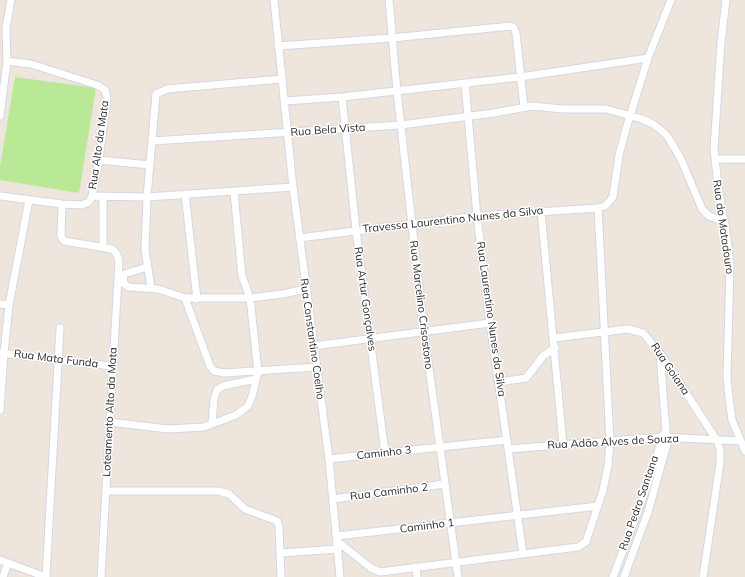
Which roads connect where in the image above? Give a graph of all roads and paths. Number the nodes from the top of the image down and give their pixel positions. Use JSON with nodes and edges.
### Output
{"nodes":[{"id":1,"x":11,"y":0,"type":"edge"},
{"id":2,"x":274,"y":0,"type":"edge"},
{"id":3,"x":389,"y":0,"type":"edge"},
{"id":4,"x":671,"y":0,"type":"edge"},
{"id":5,"x":726,"y":0,"type":"edge"},
{"id":6,"x":392,"y":38,"type":"junction"},
{"id":7,"x":278,"y":46,"type":"junction"},
{"id":8,"x":648,"y":58,"type":"junction"},
{"id":9,"x":7,"y":61,"type":"junction"},
{"id":10,"x":520,"y":77,"type":"junction"},
{"id":11,"x":282,"y":79,"type":"junction"},
{"id":12,"x":465,"y":83,"type":"junction"},
{"id":13,"x":397,"y":91,"type":"junction"},
{"id":14,"x":342,"y":98,"type":"junction"},
{"id":15,"x":285,"y":101,"type":"junction"},
{"id":16,"x":524,"y":107,"type":"junction"},
{"id":17,"x":0,"y":116,"type":"edge"},
{"id":18,"x":468,"y":116,"type":"junction"},
{"id":19,"x":631,"y":116,"type":"junction"},
{"id":20,"x":401,"y":124,"type":"junction"},
{"id":21,"x":345,"y":129,"type":"junction"},
{"id":22,"x":289,"y":133,"type":"junction"},
{"id":23,"x":152,"y":141,"type":"junction"},
{"id":24,"x":715,"y":159,"type":"junction"},
{"id":25,"x":745,"y":159,"type":"edge"},
{"id":26,"x":99,"y":160,"type":"junction"},
{"id":27,"x":150,"y":165,"type":"junction"},
{"id":28,"x":293,"y":188,"type":"junction"},
{"id":29,"x":234,"y":192,"type":"junction"},
{"id":30,"x":186,"y":194,"type":"junction"},
{"id":31,"x":0,"y":196,"type":"edge"},
{"id":32,"x":92,"y":196,"type":"junction"},
{"id":33,"x":103,"y":196,"type":"junction"},
{"id":34,"x":147,"y":196,"type":"junction"},
{"id":35,"x":29,"y":200,"type":"junction"},
{"id":36,"x":62,"y":204,"type":"junction"},
{"id":37,"x":598,"y":208,"type":"junction"},
{"id":38,"x":541,"y":211,"type":"junction"},
{"id":39,"x":477,"y":216,"type":"junction"},
{"id":40,"x":725,"y":222,"type":"junction"},
{"id":41,"x":411,"y":223,"type":"junction"},
{"id":42,"x":356,"y":230,"type":"junction"},
{"id":43,"x":299,"y":238,"type":"junction"},
{"id":44,"x":103,"y":247,"type":"junction"},
{"id":45,"x":146,"y":268,"type":"junction"},
{"id":46,"x":120,"y":276,"type":"junction"},
{"id":47,"x":151,"y":288,"type":"junction"},
{"id":48,"x":305,"y":289,"type":"junction"},
{"id":49,"x":185,"y":298,"type":"junction"},
{"id":50,"x":197,"y":298,"type":"junction"},
{"id":51,"x":250,"y":298,"type":"junction"},
{"id":52,"x":0,"y":304,"type":"edge"},
{"id":53,"x":9,"y":304,"type":"junction"},
{"id":54,"x":490,"y":323,"type":"junction"},
{"id":55,"x":60,"y":328,"type":"dead end"},
{"id":56,"x":424,"y":332,"type":"junction"},
{"id":57,"x":605,"y":332,"type":"junction"},
{"id":58,"x":371,"y":338,"type":"junction"},
{"id":59,"x":554,"y":338,"type":"junction"},
{"id":60,"x":313,"y":346,"type":"junction"},
{"id":61,"x":555,"y":348,"type":"junction"},
{"id":62,"x":2,"y":353,"type":"edge"},
{"id":63,"x":660,"y":353,"type":"junction"},
{"id":64,"x":57,"y":359,"type":"junction"},
{"id":65,"x":112,"y":366,"type":"junction"},
{"id":66,"x":316,"y":367,"type":"junction"},
{"id":67,"x":257,"y":375,"type":"junction"},
{"id":68,"x":499,"y":382,"type":"junction"},
{"id":69,"x":0,"y":410,"type":"edge"},
{"id":70,"x":110,"y":422,"type":"junction"},
{"id":71,"x":212,"y":424,"type":"junction"},
{"id":72,"x":665,"y":437,"type":"junction"},
{"id":73,"x":716,"y":439,"type":"junction"},
{"id":74,"x":507,"y":440,"type":"junction"},
{"id":75,"x":610,"y":441,"type":"junction"},
{"id":76,"x":741,"y":441,"type":"junction"},
{"id":77,"x":563,"y":444,"type":"junction"},
{"id":78,"x":440,"y":448,"type":"junction"},
{"id":79,"x":508,"y":449,"type":"junction"},
{"id":80,"x":745,"y":451,"type":"edge"},
{"id":81,"x":385,"y":453,"type":"junction"},
{"id":82,"x":329,"y":459,"type":"junction"},
{"id":83,"x":445,"y":484,"type":"junction"},
{"id":84,"x":106,"y":491,"type":"junction"},
{"id":85,"x":333,"y":499,"type":"junction"},
{"id":86,"x":598,"y":506,"type":"junction"},
{"id":87,"x":517,"y":515,"type":"junction"},
{"id":88,"x":451,"y":523,"type":"junction"},
{"id":89,"x":337,"y":538,"type":"junction"},
{"id":90,"x":338,"y":549,"type":"junction"},
{"id":91,"x":281,"y":553,"type":"junction"},
{"id":92,"x":524,"y":554,"type":"junction"},
{"id":93,"x":0,"y":560,"type":"edge"},
{"id":94,"x":8,"y":562,"type":"junction"},
{"id":95,"x":456,"y":562,"type":"junction"},
{"id":96,"x":416,"y":567,"type":"junction"},
{"id":97,"x":378,"y":574,"type":"edge"},
{"id":98,"x":3,"y":577,"type":"edge"},
{"id":99,"x":46,"y":577,"type":"edge"},
{"id":100,"x":101,"y":577,"type":"edge"},
{"id":101,"x":281,"y":577,"type":"edge"},
{"id":102,"x":340,"y":577,"type":"edge"},
{"id":103,"x":417,"y":577,"type":"edge"},
{"id":104,"x":458,"y":577,"type":"edge"},
{"id":105,"x":613,"y":577,"type":"edge"},
{"id":106,"x":624,"y":577,"type":"edge"},
{"id":107,"x":703,"y":577,"type":"edge"}],
"edges":[{"from":1,"to":9,"type":"street"},
{"from":2,"to":7,"type":"street","name":"Rua Constantino Coelho"},
{"from":3,"to":6,"type":"street"},
{"from":4,"to":8,"type":"street"},
{"from":5,"to":24,"type":"street","name":"Rua do Matadouro"},
{"from":6,"to":7,"type":"street"},
{"from":6,"to":10,"type":"street"},
{"from":6,"to":13,"type":"street"},
{"from":7,"to":11,"type":"street","name":"Rua Constantino Coelho"},
{"from":8,"to":10,"type":"street"},
{"from":8,"to":19,"type":"street"},
{"from":9,"to":17,"type":"street"},
{"from":9,"to":26,"type":"street","name":"Rua Alto da Mata"},
{"from":10,"to":12,"type":"street"},
{"from":10,"to":16,"type":"street"},
{"from":11,"to":15,"type":"street","name":"Rua Constantino Coelho"},
{"from":11,"to":23,"type":"street"},
{"from":12,"to":13,"type":"street"},
{"from":12,"to":18,"type":"street","name":"Rua Laurentino Nunes da Silva"},
{"from":13,"to":14,"type":"street"},
{"from":13,"to":20,"type":"street","name":"Rua Marcelino Crisostono"},
{"from":14,"to":15,"type":"street"},
{"from":14,"to":21,"type":"street","name":"Rua Artur Gonçalves"},
{"from":15,"to":22,"type":"street","name":"Rua Constantino Coelho"},
{"from":16,"to":18,"type":"street","name":"Rua Bela Vista"},
{"from":16,"to":19,"type":"street","name":"Rua Bela Vista"},
{"from":18,"to":20,"type":"street","name":"Rua Bela Vista"},
{"from":18,"to":39,"type":"street","name":"Rua Laurentino Nunes da Silva"},
{"from":19,"to":37,"type":"street"},
{"from":19,"to":40,"type":"street","name":"Rua Bela Vista"},
{"from":20,"to":21,"type":"street","name":"Rua Bela Vista"},
{"from":20,"to":41,"type":"street","name":"Rua Marcelino Crisostono"},
{"from":21,"to":22,"type":"street","name":"Rua Bela Vista"},
{"from":21,"to":42,"type":"street","name":"Rua Artur Gonçalves"},
{"from":22,"to":23,"type":"street","name":"Rua Bela Vista"},
{"from":22,"to":28,"type":"street","name":"Rua Constantino Coelho"},
{"from":23,"to":27,"type":"street"},
{"from":24,"to":25,"type":"street"},
{"from":24,"to":40,"type":"street","name":"Rua do Matadouro"},
{"from":26,"to":27,"type":"street"},
{"from":26,"to":32,"type":"street","name":"Rua Alto da Mata"},
{"from":27,"to":34,"type":"street"},
{"from":28,"to":29,"type":"street"},
{"from":28,"to":43,"type":"street","name":"Rua Constantino Coelho"},
{"from":29,"to":30,"type":"street"},
{"from":29,"to":51,"type":"street"},
{"from":30,"to":34,"type":"street"},
{"from":30,"to":50,"type":"street"},
{"from":31,"to":35,"type":"street"},
{"from":32,"to":33,"type":"street"},
{"from":32,"to":36,"type":"street"},
{"from":33,"to":34,"type":"street"},
{"from":33,"to":44,"type":"street"},
{"from":34,"to":45,"type":"street"},
{"from":35,"to":36,"type":"street"},
{"from":35,"to":53,"type":"street"},
{"from":36,"to":44,"type":"street"},
{"from":37,"to":38,"type":"street","name":"Travessa Laurentino Nunes da Silva"},
{"from":37,"to":57,"type":"street"},
{"from":38,"to":39,"type":"street","name":"Travessa Laurentino Nunes da Silva"},
{"from":38,"to":59,"type":"street"},
{"from":39,"to":41,"type":"street","name":"Travessa Laurentino Nunes da Silva"},
{"from":39,"to":54,"type":"street","name":"Rua Laurentino Nunes da Silva"},
{"from":40,"to":76,"type":"street","name":"Rua do Matadouro"},
{"from":41,"to":42,"type":"street","name":"Travessa Laurentino Nunes da Silva"},
{"from":41,"to":56,"type":"street","name":"Rua Marcelino Crisostono"},
{"from":42,"to":43,"type":"street","name":"Travessa Laurentino Nunes da Silva"},
{"from":42,"to":58,"type":"street","name":"Rua Artur Gonçalves"},
{"from":43,"to":48,"type":"street","name":"Rua Constantino Coelho"},
{"from":44,"to":46,"type":"street"},
{"from":45,"to":46,"type":"street"},
{"from":45,"to":47,"type":"street"},
{"from":46,"to":47,"type":"street"},
{"from":46,"to":65,"type":"street","name":"Loteamento Alto da Mata"},
{"from":47,"to":49,"type":"street"},
{"from":48,"to":51,"type":"street"},
{"from":48,"to":60,"type":"street","name":"Rua Constantino Coelho"},
{"from":49,"to":50,"type":"street"},
{"from":49,"to":67,"type":"street"},
{"from":50,"to":51,"type":"street"},
{"from":51,"to":67,"type":"street"},
{"from":52,"to":53,"type":"street"},
{"from":53,"to":62,"type":"street"},
{"from":54,"to":56,"type":"street"},
{"from":54,"to":68,"type":"street","name":"Rua Laurentino Nunes da Silva"},
{"from":55,"to":64,"type":"street"},
{"from":56,"to":58,"type":"street"},
{"from":56,"to":78,"type":"street","name":"Rua Marcelino Crisostono"},
{"from":57,"to":59,"type":"street","name":"Rua Goiana"},
{"from":57,"to":63,"type":"street","name":"Rua Goiana"},
{"from":57,"to":75,"type":"street"},
{"from":58,"to":60,"type":"street"},
{"from":58,"to":81,"type":"street","name":"Rua Artur Gonçalves"},
{"from":59,"to":61,"type":"street"},
{"from":60,"to":66,"type":"street","name":"Rua Constantino Coelho"},
{"from":61,"to":68,"type":"street"},
{"from":61,"to":77,"type":"street"},
{"from":62,"to":64,"type":"street","name":"Rua Mata Funda"},
{"from":62,"to":69,"type":"street"},
{"from":63,"to":72,"type":"street","name":"Rua Pedro Santana"},
{"from":63,"to":73,"type":"street","name":"Rua Goiana"},
{"from":64,"to":65,"type":"street","name":"Rua Mata Funda"},
{"from":64,"to":99,"type":"street"},
{"from":65,"to":70,"type":"street","name":"Loteamento Alto da Mata"},
{"from":66,"to":67,"type":"street"},
{"from":66,"to":82,"type":"street","name":"Rua Constantino Coelho"},
{"from":67,"to":71,"type":"street"},
{"from":67,"to":71,"type":"street"},
{"from":68,"to":74,"type":"street","name":"Rua Laurentino Nunes da Silva"},
{"from":70,"to":71,"type":"street"},
{"from":70,"to":84,"type":"street","name":"Loteamento Alto da Mata"},
{"from":72,"to":73,"type":"street","name":"Rua Adão Alves de Souza"},
{"from":72,"to":75,"type":"street","name":"Rua Adão Alves de Souza"},
{"from":72,"to":105,"type":"street","name":"Rua Pedro Santana"},
{"from":72,"to":106,"type":"street","name":"Rua Pedro Santana"},
{"from":73,"to":76,"type":"street","name":"Rua Adão Alves de Souza"},
{"from":73,"to":107,"type":"street"},
{"from":74,"to":78,"type":"street","name":"Caminho 3"},
{"from":74,"to":79,"type":"street","name":"Rua Laurentino Nunes da Silva"},
{"from":75,"to":77,"type":"street","name":"Rua Adão Alves de Souza"},
{"from":75,"to":86,"type":"street"},
{"from":76,"to":80,"type":"street","name":"Rua do Matadouro"},
{"from":77,"to":79,"type":"street","name":"Rua Adão Alves de Souza"},
{"from":78,"to":81,"type":"street","name":"Caminho 3"},
{"from":78,"to":83,"type":"street","name":"Rua Marcelino Crisostono"},
{"from":79,"to":87,"type":"street","name":"Rua Laurentino Nunes da Silva"},
{"from":81,"to":82,"type":"street","name":"Caminho 3"},
{"from":82,"to":85,"type":"street","name":"Rua Constantino Coelho"},
{"from":83,"to":85,"type":"street","name":"Rua Caminho 2"},
{"from":83,"to":88,"type":"street","name":"Rua Marcelino Crisostono"},
{"from":84,"to":91,"type":"street"},
{"from":84,"to":100,"type":"street","name":"Loteamento Alto da Mata"},
{"from":85,"to":89,"type":"street","name":"Rua Constantino Coelho"},
{"from":86,"to":87,"type":"street","name":"Caminho 1"},
{"from":86,"to":92,"type":"street"},
{"from":87,"to":88,"type":"street","name":"Caminho 1"},
{"from":87,"to":92,"type":"street","name":"Rua Laurentino Nunes da Silva"},
{"from":88,"to":89,"type":"street","name":"Caminho 1"},
{"from":88,"to":95,"type":"street","name":"Rua Marcelino Crisostono"},
{"from":89,"to":90,"type":"street","name":"Rua Constantino Coelho"},
{"from":89,"to":97,"type":"street"},
{"from":90,"to":91,"type":"street"},
{"from":90,"to":102,"type":"street","name":"Rua Constantino Coelho"},
{"from":91,"to":101,"type":"street"},
{"from":92,"to":95,"type":"street"},
{"from":93,"to":94,"type":"street"},
{"from":94,"to":98,"type":"street"},
{"from":94,"to":99,"type":"street"},
{"from":95,"to":96,"type":"street"},
{"from":95,"to":104,"type":"street","name":"Rua Marcelino Crisostono"},
{"from":96,"to":97,"type":"street"},
{"from":96,"to":103,"type":"street"}]}
